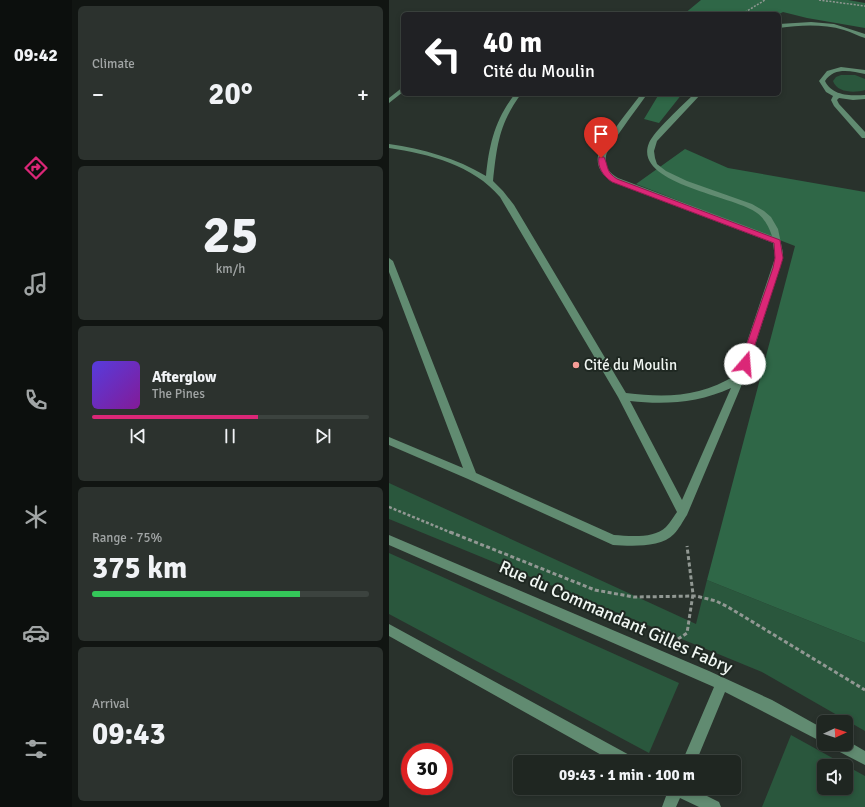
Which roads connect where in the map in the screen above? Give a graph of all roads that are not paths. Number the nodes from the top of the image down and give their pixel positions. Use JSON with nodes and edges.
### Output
{"nodes":[{"id":1,"x":781,"y":26,"type":"edge"},
{"id":2,"x":865,"y":36,"type":"edge"},
{"id":3,"x":864,"y":71,"type":"edge"},
{"id":4,"x":401,"y":91,"type":"edge"},
{"id":5,"x":837,"y":95,"type":"junction"},
{"id":6,"x":516,"y":96,"type":"edge"},
{"id":7,"x":643,"y":96,"type":"edge"},
{"id":8,"x":696,"y":96,"type":"edge"},
{"id":9,"x":865,"y":98,"type":"edge"},
{"id":10,"x":389,"y":101,"type":"edge"},
{"id":11,"x":865,"y":136,"type":"edge"},
{"id":12,"x":389,"y":146,"type":"edge"},
{"id":13,"x":489,"y":182,"type":"junction"},
{"id":14,"x":777,"y":242,"type":"junction"},
{"id":15,"x":389,"y":261,"type":"edge"},
{"id":16,"x":740,"y":377,"type":"junction"},
{"id":17,"x":623,"y":396,"type":"junction"},
{"id":18,"x":389,"y":441,"type":"edge"},
{"id":19,"x":472,"y":476,"type":"junction"},
{"id":20,"x":683,"y":512,"type":"junction"},
{"id":21,"x":389,"y":540,"type":"edge"},
{"id":22,"x":389,"y":630,"type":"edge"},
{"id":23,"x":722,"y":684,"type":"junction"},
{"id":24,"x":817,"y":732,"type":"edge"},
{"id":25,"x":852,"y":751,"type":"edge"},
{"id":26,"x":616,"y":755,"type":"edge"},
{"id":27,"x":692,"y":755,"type":"edge"},
{"id":28,"x":865,"y":758,"type":"edge"},
{"id":29,"x":674,"y":795,"type":"edge"},
{"id":30,"x":691,"y":795,"type":"edge"},
{"id":31,"x":669,"y":807,"type":"edge"},
{"id":32,"x":714,"y":807,"type":"edge"}],
"edges":[{"from":1,"to":2,"type":"street"},
{"from":3,"to":5,"type":"street"},
{"from":4,"to":10,"type":"street"},
{"from":5,"to":9,"type":"street"},
{"from":5,"to":11,"type":"street"},
{"from":6,"to":13,"type":"street"},
{"from":7,"to":14,"type":"street"},
{"from":8,"to":14,"type":"street"},
{"from":12,"to":13,"type":"street"},
{"from":13,"to":17,"type":"street"},
{"from":14,"to":16,"type":"street"},
{"from":15,"to":19,"type":"street"},
{"from":16,"to":17,"type":"street"},
{"from":16,"to":20,"type":"street"},
{"from":17,"to":20,"type":"street"},
{"from":18,"to":19,"type":"street"},
{"from":19,"to":20,"type":"street"},
{"from":21,"to":23,"type":"street","name":"Rue du Commandant Gilles Fabry"},
{"from":22,"to":26,"type":"street"},
{"from":23,"to":24,"type":"street","name":"Rue du Commandant Gilles Fabry"},
{"from":23,"to":27,"type":"street"},
{"from":25,"to":28,"type":"street"},
{"from":29,"to":31,"type":"street"},
{"from":30,"to":32,"type":"street"}]}
